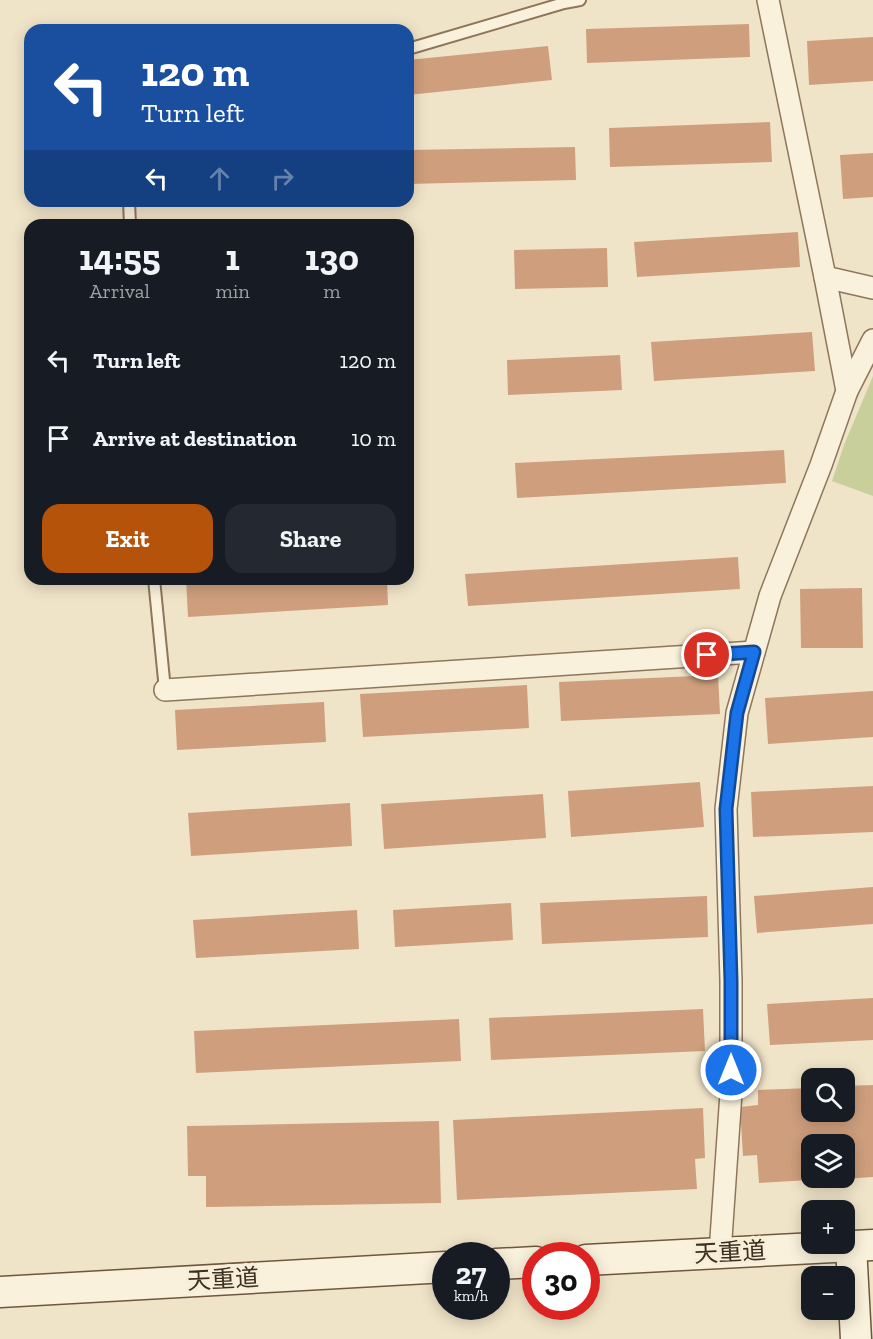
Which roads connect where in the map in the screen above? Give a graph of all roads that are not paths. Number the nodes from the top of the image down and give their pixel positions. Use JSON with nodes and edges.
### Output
{"nodes":[{"id":1,"x":580,"y":0,"type":"edge"},
{"id":2,"x":768,"y":0,"type":"edge"},
{"id":3,"x":414,"y":47,"type":"edge"},
{"id":4,"x":825,"y":277,"type":"junction"},
{"id":5,"x":873,"y":288,"type":"edge"},
{"id":6,"x":873,"y":340,"type":"edge"},
{"id":7,"x":847,"y":391,"type":"junction"},
{"id":8,"x":155,"y":585,"type":"edge"},
{"id":9,"x":754,"y":652,"type":"junction"},
{"id":10,"x":165,"y":690,"type":"joint"},
{"id":11,"x":862,"y":1246,"type":"edge"},
{"id":12,"x":720,"y":1253,"type":"junction"},
{"id":13,"x":600,"y":1259,"type":"edge"},
{"id":14,"x":432,"y":1268,"type":"edge"},
{"id":15,"x":0,"y":1292,"type":"edge"},
{"id":16,"x":856,"y":1339,"type":"edge"}],
"edges":[{"from":1,"to":3,"type":"lane"},
{"from":2,"to":4,"type":"street"},
{"from":4,"to":5,"type":"street"},
{"from":4,"to":7,"type":"street"},
{"from":6,"to":7,"type":"street"},
{"from":7,"to":9,"type":"street"},
{"from":8,"to":10,"type":"lane"},
{"from":9,"to":10,"type":"street"},
{"from":9,"to":12,"type":"street"},
{"from":11,"to":12,"type":"street","name":"天重道"},
{"from":11,"to":16,"type":"street"},
{"from":12,"to":13,"type":"street","name":"天重道"},
{"from":14,"to":15,"type":"street","name":"天重道"}]}
